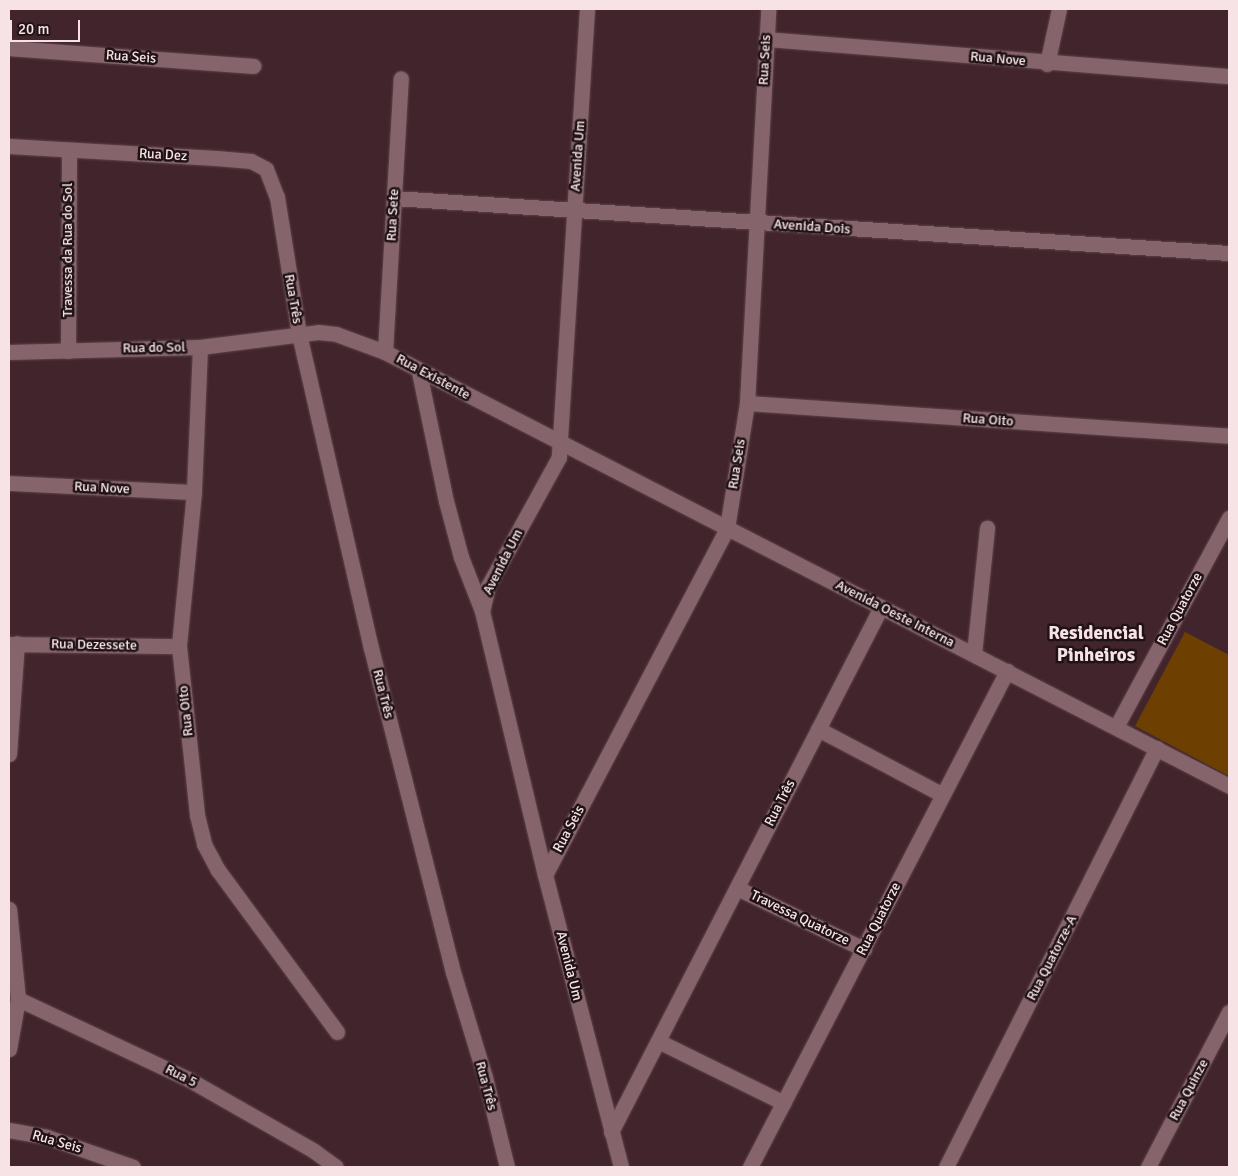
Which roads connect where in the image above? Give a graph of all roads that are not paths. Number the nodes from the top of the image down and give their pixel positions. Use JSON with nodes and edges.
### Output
{"nodes":[{"id":1,"x":587,"y":9,"type":"edge"},
{"id":2,"x":768,"y":9,"type":"edge"},
{"id":3,"x":1059,"y":9,"type":"edge"},
{"id":4,"x":766,"y":39,"type":"junction"},
{"id":5,"x":9,"y":48,"type":"edge"},
{"id":6,"x":1047,"y":64,"type":"junction"},
{"id":7,"x":253,"y":66,"type":"dead end"},
{"id":8,"x":1229,"y":76,"type":"edge"},
{"id":9,"x":401,"y":78,"type":"dead end"},
{"id":10,"x":9,"y":146,"type":"edge"},
{"id":11,"x":69,"y":150,"type":"junction"},
{"id":12,"x":394,"y":198,"type":"junction"},
{"id":13,"x":574,"y":210,"type":"junction"},
{"id":14,"x":280,"y":216,"type":"joint"},
{"id":15,"x":755,"y":224,"type":"junction"},
{"id":16,"x":1229,"y":253,"type":"edge"},
{"id":17,"x":299,"y":334,"type":"junction"},
{"id":18,"x":200,"y":347,"type":"junction"},
{"id":19,"x":68,"y":351,"type":"junction"},
{"id":20,"x":9,"y":352,"type":"edge"},
{"id":21,"x":385,"y":352,"type":"junction"},
{"id":22,"x":420,"y":372,"type":"junction"},
{"id":23,"x":747,"y":403,"type":"junction"},
{"id":24,"x":1229,"y":436,"type":"edge"},
{"id":25,"x":562,"y":443,"type":"junction"},
{"id":26,"x":9,"y":483,"type":"edge"},
{"id":27,"x":194,"y":492,"type":"junction"},
{"id":28,"x":1229,"y":518,"type":"edge"},
{"id":29,"x":727,"y":528,"type":"junction"},
{"id":30,"x":987,"y":528,"type":"dead end"},
{"id":31,"x":881,"y":606,"type":"junction"},
{"id":32,"x":482,"y":611,"type":"junction"},
{"id":33,"x":13,"y":644,"type":"edge"},
{"id":34,"x":178,"y":646,"type":"junction"},
{"id":35,"x":974,"y":654,"type":"junction"},
{"id":36,"x":1007,"y":671,"type":"junction"},
{"id":37,"x":1116,"y":727,"type":"junction"},
{"id":38,"x":818,"y":729,"type":"junction"},
{"id":39,"x":1157,"y":748,"type":"junction"},
{"id":40,"x":9,"y":754,"type":"edge"},
{"id":41,"x":1229,"y":786,"type":"edge"},
{"id":42,"x":943,"y":795,"type":"junction"},
{"id":43,"x":545,"y":875,"type":"junction"},
{"id":44,"x":737,"y":888,"type":"junction"},
{"id":45,"x":9,"y":909,"type":"edge"},
{"id":46,"x":864,"y":949,"type":"junction"},
{"id":47,"x":18,"y":999,"type":"junction"},
{"id":48,"x":1229,"y":1012,"type":"edge"},
{"id":49,"x":337,"y":1032,"type":"dead end"},
{"id":50,"x":658,"y":1041,"type":"junction"},
{"id":51,"x":9,"y":1049,"type":"edge"},
{"id":52,"x":784,"y":1103,"type":"junction"},
{"id":53,"x":9,"y":1130,"type":"edge"},
{"id":54,"x":611,"y":1132,"type":"junction"},
{"id":55,"x":133,"y":1167,"type":"edge"},
{"id":56,"x":336,"y":1167,"type":"edge"},
{"id":57,"x":507,"y":1167,"type":"edge"},
{"id":58,"x":621,"y":1167,"type":"edge"},
{"id":59,"x":750,"y":1167,"type":"edge"},
{"id":60,"x":946,"y":1167,"type":"edge"},
{"id":61,"x":1148,"y":1167,"type":"edge"}],
"edges":[{"from":1,"to":13,"type":"street","name":"Avenida Um"},
{"from":2,"to":4,"type":"street","name":"Rua Seis"},
{"from":3,"to":6,"type":"street"},
{"from":4,"to":6,"type":"street","name":"Rua Nove"},
{"from":4,"to":15,"type":"street","name":"Rua Seis"},
{"from":5,"to":7,"type":"street","name":"Rua Seis"},
{"from":6,"to":8,"type":"street","name":"Rua Nove"},
{"from":9,"to":12,"type":"street","name":"Rua Sete"},
{"from":10,"to":11,"type":"street","name":"Rua Dez"},
{"from":11,"to":14,"type":"street","name":"Rua Dez"},
{"from":11,"to":19,"type":"street","name":"Travessa da Rua do Sol"},
{"from":12,"to":13,"type":"street","name":"Avenida Dois"},
{"from":12,"to":21,"type":"street","name":"Rua Sete"},
{"from":13,"to":15,"type":"street","name":"Avenida Dois"},
{"from":13,"to":25,"type":"street","name":"Avenida Um"},
{"from":14,"to":17,"type":"street","name":"Rua Três"},
{"from":15,"to":16,"type":"street","name":"Avenida Dois"},
{"from":15,"to":23,"type":"street","name":"Rua Seis"},
{"from":17,"to":18,"type":"street","name":"Rua do Sol"},
{"from":17,"to":21,"type":"street","name":"Rua Existente"},
{"from":17,"to":57,"type":"street","name":"Rua Três"},
{"from":18,"to":19,"type":"street","name":"Rua do Sol"},
{"from":18,"to":27,"type":"street","name":"Rua Oito"},
{"from":19,"to":20,"type":"street","name":"Rua do Sol"},
{"from":21,"to":22,"type":"street","name":"Rua Existente"},
{"from":22,"to":25,"type":"street","name":"Rua Existente"},
{"from":22,"to":32,"type":"street"},
{"from":23,"to":24,"type":"street","name":"Rua Oito"},
{"from":23,"to":29,"type":"street","name":"Rua Seis"},
{"from":25,"to":29,"type":"street","name":"Avenida Oeste Interna"},
{"from":25,"to":32,"type":"street","name":"Avenida Um"},
{"from":26,"to":27,"type":"street","name":"Rua Nove"},
{"from":27,"to":34,"type":"street","name":"Rua Oito"},
{"from":28,"to":37,"type":"street","name":"Rua Quatorze"},
{"from":29,"to":31,"type":"street","name":"Avenida Oeste Interna"},
{"from":29,"to":43,"type":"street","name":"Rua Seis"},
{"from":30,"to":35,"type":"street"},
{"from":31,"to":35,"type":"street","name":"Avenida Oeste Interna"},
{"from":31,"to":38,"type":"street","name":"Rua Três"},
{"from":32,"to":43,"type":"street","name":"Avenida Um"},
{"from":33,"to":34,"type":"street","name":"Rua Dezessete"},
{"from":33,"to":40,"type":"street"},
{"from":34,"to":49,"type":"street","name":"Rua Oito"},
{"from":35,"to":36,"type":"street","name":"Avenida Oeste Interna"},
{"from":36,"to":37,"type":"street","name":"Avenida Oeste Interna"},
{"from":36,"to":42,"type":"street","name":"Rua Quatorze"},
{"from":37,"to":39,"type":"street","name":"Avenida Oeste Interna"},
{"from":38,"to":42,"type":"street"},
{"from":38,"to":44,"type":"street","name":"Rua Três"},
{"from":39,"to":41,"type":"street","name":"Avenida Oeste Interna"},
{"from":39,"to":60,"type":"street","name":"Rua Quatorze-A"},
{"from":42,"to":46,"type":"street","name":"Rua Quatorze"},
{"from":43,"to":54,"type":"street","name":"Avenida Um"},
{"from":44,"to":46,"type":"street","name":"Travessa Quatorze"},
{"from":44,"to":50,"type":"street","name":"Rua Três"},
{"from":45,"to":47,"type":"street"},
{"from":46,"to":52,"type":"street","name":"Rua Quatorze"},
{"from":47,"to":51,"type":"street"},
{"from":47,"to":56,"type":"street","name":"Rua 5"},
{"from":48,"to":61,"type":"street","name":"Rua Quinze"},
{"from":50,"to":52,"type":"street"},
{"from":50,"to":54,"type":"street","name":"Rua Três"},
{"from":52,"to":59,"type":"street","name":"Rua Quatorze"},
{"from":53,"to":55,"type":"street","name":"Rua Seis"},
{"from":54,"to":58,"type":"street","name":"Avenida Um"}]}
